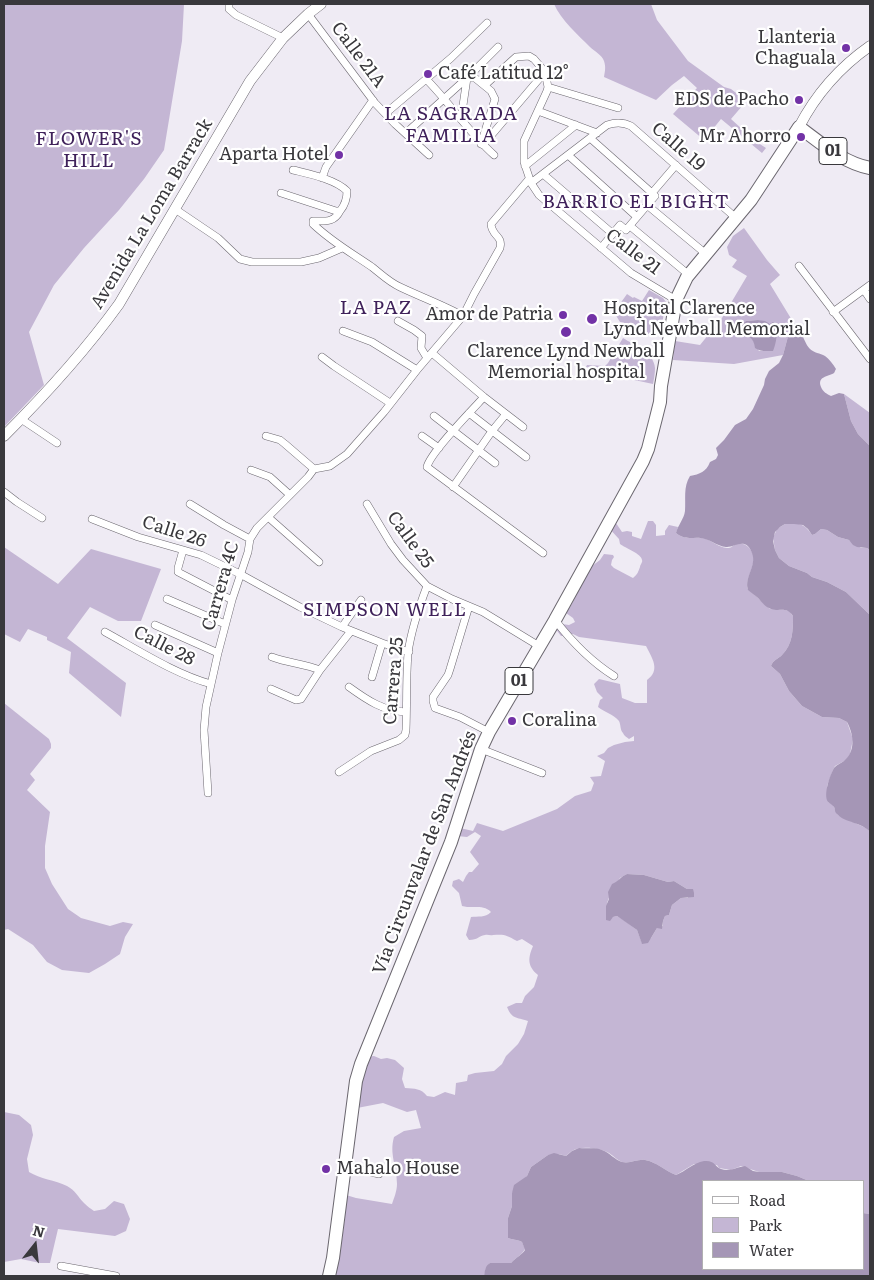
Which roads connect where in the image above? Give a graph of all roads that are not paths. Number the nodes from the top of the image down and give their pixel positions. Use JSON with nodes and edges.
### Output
{"nodes":[{"id":1,"x":229,"y":4,"type":"edge"},
{"id":2,"x":321,"y":4,"type":"edge"},
{"id":3,"x":308,"y":14,"type":"junction"},
{"id":4,"x":487,"y":22,"type":"dead end"},
{"id":5,"x":283,"y":38,"type":"junction"},
{"id":6,"x":870,"y":46,"type":"edge"},
{"id":7,"x":498,"y":47,"type":"dead end"},
{"id":8,"x":545,"y":72,"type":"junction"},
{"id":9,"x":467,"y":78,"type":"junction"},
{"id":10,"x":426,"y":79,"type":"junction"},
{"id":11,"x":486,"y":85,"type":"junction"},
{"id":12,"x":548,"y":87,"type":"junction"},
{"id":13,"x":444,"y":98,"type":"junction"},
{"id":14,"x":374,"y":100,"type":"junction"},
{"id":15,"x":618,"y":108,"type":"dead end"},
{"id":16,"x":538,"y":111,"type":"junction"},
{"id":17,"x":386,"y":113,"type":"junction"},
{"id":18,"x":461,"y":119,"type":"junction"},
{"id":19,"x":576,"y":125,"type":"junction"},
{"id":20,"x":799,"y":127,"type":"junction"},
{"id":21,"x":406,"y":133,"type":"junction"},
{"id":22,"x":597,"y":133,"type":"junction"},
{"id":23,"x":590,"y":138,"type":"junction"},
{"id":24,"x":482,"y":144,"type":"junction"},
{"id":25,"x":429,"y":155,"type":"dead end"},
{"id":26,"x":494,"y":155,"type":"dead end"},
{"id":27,"x":568,"y":155,"type":"junction"},
{"id":28,"x":676,"y":165,"type":"junction"},
{"id":29,"x":525,"y":166,"type":"junction"},
{"id":30,"x":870,"y":168,"type":"edge"},
{"id":31,"x":293,"y":170,"type":"dead end"},
{"id":32,"x":543,"y":174,"type":"junction"},
{"id":33,"x":322,"y":178,"type":"junction"},
{"id":34,"x":530,"y":181,"type":"junction"},
{"id":35,"x":281,"y":193,"type":"dead end"},
{"id":36,"x":652,"y":193,"type":"junction"},
{"id":37,"x":647,"y":205,"type":"junction"},
{"id":38,"x":175,"y":210,"type":"junction"},
{"id":39,"x":340,"y":211,"type":"junction"},
{"id":40,"x":637,"y":217,"type":"junction"},
{"id":41,"x":736,"y":218,"type":"junction"},
{"id":42,"x":630,"y":226,"type":"junction"},
{"id":43,"x":613,"y":234,"type":"junction"},
{"id":44,"x":342,"y":248,"type":"junction"},
{"id":45,"x":601,"y":248,"type":"junction"},
{"id":46,"x":706,"y":254,"type":"junction"},
{"id":47,"x":799,"y":266,"type":"dead end"},
{"id":48,"x":688,"y":275,"type":"junction"},
{"id":49,"x":867,"y":288,"type":"edge"},
{"id":50,"x":676,"y":300,"type":"junction"},
{"id":51,"x":870,"y":300,"type":"edge"},
{"id":52,"x":834,"y":312,"type":"junction"},
{"id":53,"x":463,"y":316,"type":"junction"},
{"id":54,"x":398,"y":321,"type":"dead end"},
{"id":55,"x":343,"y":331,"type":"dead end"},
{"id":56,"x":429,"y":355,"type":"junction"},
{"id":57,"x":322,"y":357,"type":"dead end"},
{"id":58,"x":870,"y":359,"type":"edge"},
{"id":59,"x":417,"y":370,"type":"junction"},
{"id":60,"x":484,"y":397,"type":"junction"},
{"id":61,"x":390,"y":402,"type":"junction"},
{"id":62,"x":469,"y":413,"type":"junction"},
{"id":63,"x":506,"y":414,"type":"junction"},
{"id":64,"x":434,"y":416,"type":"dead end"},
{"id":65,"x":21,"y":418,"type":"junction"},
{"id":66,"x":523,"y":427,"type":"dead end"},
{"id":67,"x":454,"y":431,"type":"junction"},
{"id":68,"x":492,"y":431,"type":"junction"},
{"id":69,"x":4,"y":436,"type":"edge"},
{"id":70,"x":266,"y":436,"type":"dead end"},
{"id":71,"x":422,"y":436,"type":"dead end"},
{"id":72,"x":57,"y":443,"type":"dead end"},
{"id":73,"x":439,"y":448,"type":"junction"},
{"id":74,"x":479,"y":450,"type":"junction"},
{"id":75,"x":526,"y":457,"type":"dead end"},
{"id":76,"x":496,"y":463,"type":"dead end"},
{"id":77,"x":314,"y":469,"type":"junction"},
{"id":78,"x":251,"y":470,"type":"dead end"},
{"id":79,"x":453,"y":487,"type":"junction"},
{"id":80,"x":4,"y":492,"type":"edge"},
{"id":81,"x":290,"y":495,"type":"junction"},
{"id":82,"x":190,"y":504,"type":"dead end"},
{"id":83,"x":367,"y":504,"type":"dead end"},
{"id":84,"x":42,"y":518,"type":"dead end"},
{"id":85,"x":268,"y":518,"type":"junction"},
{"id":86,"x":92,"y":519,"type":"dead end"},
{"id":87,"x":250,"y":539,"type":"junction"},
{"id":88,"x":183,"y":550,"type":"junction"},
{"id":89,"x":543,"y":553,"type":"dead end"},
{"id":90,"x":319,"y":562,"type":"dead end"},
{"id":91,"x":240,"y":574,"type":"junction"},
{"id":92,"x":427,"y":586,"type":"junction"},
{"id":93,"x":167,"y":599,"type":"dead end"},
{"id":94,"x":232,"y":600,"type":"junction"},
{"id":95,"x":361,"y":600,"type":"dead end"},
{"id":96,"x":468,"y":606,"type":"junction"},
{"id":97,"x":555,"y":620,"type":"junction"},
{"id":98,"x":225,"y":624,"type":"junction"},
{"id":99,"x":155,"y":625,"type":"dead end"},
{"id":100,"x":342,"y":627,"type":"junction"},
{"id":101,"x":351,"y":631,"type":"junction"},
{"id":102,"x":105,"y":632,"type":"dead end"},
{"id":103,"x":382,"y":643,"type":"junction"},
{"id":104,"x":539,"y":646,"type":"junction"},
{"id":105,"x":408,"y":652,"type":"junction"},
{"id":106,"x":218,"y":653,"type":"junction"},
{"id":107,"x":272,"y":657,"type":"dead end"},
{"id":108,"x":320,"y":670,"type":"junction"},
{"id":109,"x":614,"y":676,"type":"dead end"},
{"id":110,"x":372,"y":677,"type":"dead end"},
{"id":111,"x":211,"y":684,"type":"junction"},
{"id":112,"x":349,"y":687,"type":"dead end"},
{"id":113,"x":271,"y":689,"type":"dead end"},
{"id":114,"x":406,"y":712,"type":"junction"},
{"id":115,"x":490,"y":732,"type":"junction"},
{"id":116,"x":481,"y":749,"type":"junction"},
{"id":117,"x":339,"y":772,"type":"dead end"},
{"id":118,"x":542,"y":773,"type":"dead end"},
{"id":119,"x":208,"y":793,"type":"dead end"},
{"id":120,"x":346,"y":1166,"type":"junction"},
{"id":121,"x":378,"y":1174,"type":"dead end"},
{"id":122,"x":61,"y":1266,"type":"dead end"},
{"id":123,"x":116,"y":1276,"type":"edge"},
{"id":124,"x":328,"y":1276,"type":"edge"}],
"edges":[{"from":1,"to":5,"type":"street"},
{"from":2,"to":3,"type":"main road","name":"Avenida La Loma Barrack"},
{"from":3,"to":5,"type":"main road","name":"Avenida La Loma Barrack"},
{"from":3,"to":14,"type":"street","name":"Calle 21A"},
{"from":4,"to":10,"type":"street"},
{"from":5,"to":38,"type":"main road","name":"Avenida La Loma Barrack"},
{"from":6,"to":20,"type":"main road"},
{"from":7,"to":9,"type":"street"},
{"from":8,"to":11,"type":"street"},
{"from":8,"to":12,"type":"street"},
{"from":8,"to":24,"type":"street"},
{"from":9,"to":11,"type":"street"},
{"from":9,"to":13,"type":"street"},
{"from":9,"to":18,"type":"street"},
{"from":10,"to":13,"type":"street"},
{"from":10,"to":17,"type":"street"},
{"from":11,"to":24,"type":"street"},
{"from":12,"to":15,"type":"street"},
{"from":12,"to":16,"type":"street"},
{"from":13,"to":18,"type":"street"},
{"from":13,"to":21,"type":"street"},
{"from":14,"to":17,"type":"street","name":"Calle 21A"},
{"from":14,"to":33,"type":"street"},
{"from":16,"to":19,"type":"street"},
{"from":16,"to":29,"type":"street"},
{"from":17,"to":21,"type":"street","name":"Calle 21A"},
{"from":18,"to":24,"type":"street"},
{"from":19,"to":22,"type":"street"},
{"from":19,"to":29,"type":"street"},
{"from":20,"to":30,"type":"highway","number":"01"},
{"from":20,"to":41,"type":"highway","name":"Vía Circunvalar de San Andrés","number":"01"},
{"from":21,"to":25,"type":"street","name":"Calle 21A"},
{"from":22,"to":23,"type":"street"},
{"from":22,"to":28,"type":"street","name":"Calle 19"},
{"from":23,"to":27,"type":"street"},
{"from":23,"to":36,"type":"street"},
{"from":24,"to":26,"type":"street"},
{"from":27,"to":32,"type":"street"},
{"from":27,"to":40,"type":"street"},
{"from":28,"to":36,"type":"street"},
{"from":28,"to":41,"type":"street","name":"Calle 19"},
{"from":29,"to":34,"type":"street"},
{"from":31,"to":33,"type":"street"},
{"from":32,"to":34,"type":"street"},
{"from":32,"to":43,"type":"street"},
{"from":33,"to":39,"type":"street"},
{"from":34,"to":45,"type":"street","name":"Calle 21"},
{"from":34,"to":53,"type":"street"},
{"from":35,"to":39,"type":"street"},
{"from":36,"to":37,"type":"street"},
{"from":37,"to":40,"type":"street"},
{"from":37,"to":46,"type":"street"},
{"from":38,"to":44,"type":"street"},
{"from":38,"to":65,"type":"main road","name":"Avenida La Loma Barrack"},
{"from":39,"to":44,"type":"street"},
{"from":40,"to":42,"type":"street"},
{"from":41,"to":46,"type":"highway","name":"Vía Circunvalar de San Andrés","number":"01"},
{"from":42,"to":43,"type":"street"},
{"from":42,"to":48,"type":"street"},
{"from":43,"to":45,"type":"street"},
{"from":44,"to":53,"type":"street"},
{"from":45,"to":50,"type":"street","name":"Calle 21"},
{"from":46,"to":48,"type":"highway","name":"Vía Circunvalar de San Andrés","number":"01"},
{"from":47,"to":52,"type":"street"},
{"from":48,"to":50,"type":"highway","name":"Vía Circunvalar de San Andrés","number":"01"},
{"from":49,"to":51,"type":"street"},
{"from":49,"to":52,"type":"street"},
{"from":50,"to":97,"type":"highway","name":"Vía Circunvalar de San Andrés","number":"01"},
{"from":52,"to":58,"type":"street"},
{"from":53,"to":56,"type":"street"},
{"from":54,"to":56,"type":"street"},
{"from":55,"to":59,"type":"street"},
{"from":56,"to":59,"type":"street"},
{"from":56,"to":60,"type":"street"},
{"from":57,"to":61,"type":"street"},
{"from":59,"to":61,"type":"street"},
{"from":60,"to":62,"type":"street"},
{"from":60,"to":63,"type":"street"},
{"from":61,"to":77,"type":"street"},
{"from":62,"to":67,"type":"street"},
{"from":62,"to":68,"type":"street"},
{"from":63,"to":66,"type":"street"},
{"from":63,"to":68,"type":"street"},
{"from":64,"to":67,"type":"street"},
{"from":65,"to":69,"type":"main road","name":"Avenida La Loma Barrack"},
{"from":65,"to":72,"type":"street"},
{"from":67,"to":73,"type":"street"},
{"from":67,"to":74,"type":"street"},
{"from":68,"to":74,"type":"street"},
{"from":68,"to":75,"type":"street"},
{"from":70,"to":77,"type":"street"},
{"from":71,"to":73,"type":"street"},
{"from":73,"to":79,"type":"street"},
{"from":74,"to":76,"type":"street"},
{"from":74,"to":79,"type":"street"},
{"from":77,"to":81,"type":"street","name":"Carrera 4C"},
{"from":78,"to":81,"type":"street"},
{"from":79,"to":89,"type":"street"},
{"from":80,"to":84,"type":"street"},
{"from":81,"to":85,"type":"street","name":"Carrera 4C"},
{"from":82,"to":87,"type":"street"},
{"from":83,"to":92,"type":"street","name":"Calle 25"},
{"from":85,"to":87,"type":"street","name":"Carrera 4C"},
{"from":85,"to":90,"type":"street"},
{"from":86,"to":88,"type":"street","name":"Calle 26"},
{"from":87,"to":91,"type":"street","name":"Carrera 4C"},
{"from":88,"to":91,"type":"street","name":"Calle 26"},
{"from":88,"to":94,"type":"street"},
{"from":91,"to":94,"type":"street","name":"Carrera 4C"},
{"from":91,"to":100,"type":"street","name":"Calle 26"},
{"from":92,"to":96,"type":"street","name":"Calle 25"},
{"from":92,"to":105,"type":"street","name":"Carrera 25"},
{"from":93,"to":98,"type":"street"},
{"from":94,"to":98,"type":"street","name":"Carrera 4C"},
{"from":95,"to":100,"type":"street"},
{"from":96,"to":104,"type":"street","name":"Calle 25"},
{"from":96,"to":115,"type":"street"},
{"from":97,"to":104,"type":"highway","name":"Vía Circunvalar de San Andrés","number":"01"},
{"from":97,"to":109,"type":"street"},
{"from":98,"to":106,"type":"street","name":"Carrera 4C"},
{"from":99,"to":106,"type":"street"},
{"from":100,"to":101,"type":"street","name":"Calle 26"},
{"from":101,"to":103,"type":"street","name":"Calle 26"},
{"from":101,"to":108,"type":"street"},
{"from":102,"to":111,"type":"street","name":"Calle 28"},
{"from":103,"to":105,"type":"street","name":"Calle 26"},
{"from":103,"to":110,"type":"street"},
{"from":104,"to":115,"type":"highway","name":"Vía Circunvalar de San Andrés","number":"01"},
{"from":105,"to":114,"type":"street","name":"Carrera 25"},
{"from":106,"to":111,"type":"street","name":"Carrera 4C"},
{"from":107,"to":108,"type":"street"},
{"from":108,"to":113,"type":"street"},
{"from":111,"to":119,"type":"street","name":"Carrera 4C"},
{"from":112,"to":114,"type":"street"},
{"from":114,"to":117,"type":"street","name":"Carrera 25"},
{"from":115,"to":116,"type":"highway","name":"Vía Circunvalar de San Andrés","number":"01"},
{"from":116,"to":118,"type":"street"},
{"from":116,"to":120,"type":"highway","name":"Vía Circunvalar de San Andrés","number":"01"},
{"from":120,"to":121,"type":"street"},
{"from":120,"to":124,"type":"highway","name":"Vía Circunvalar de San Andrés","number":"01"},
{"from":122,"to":123,"type":"street"}]}
